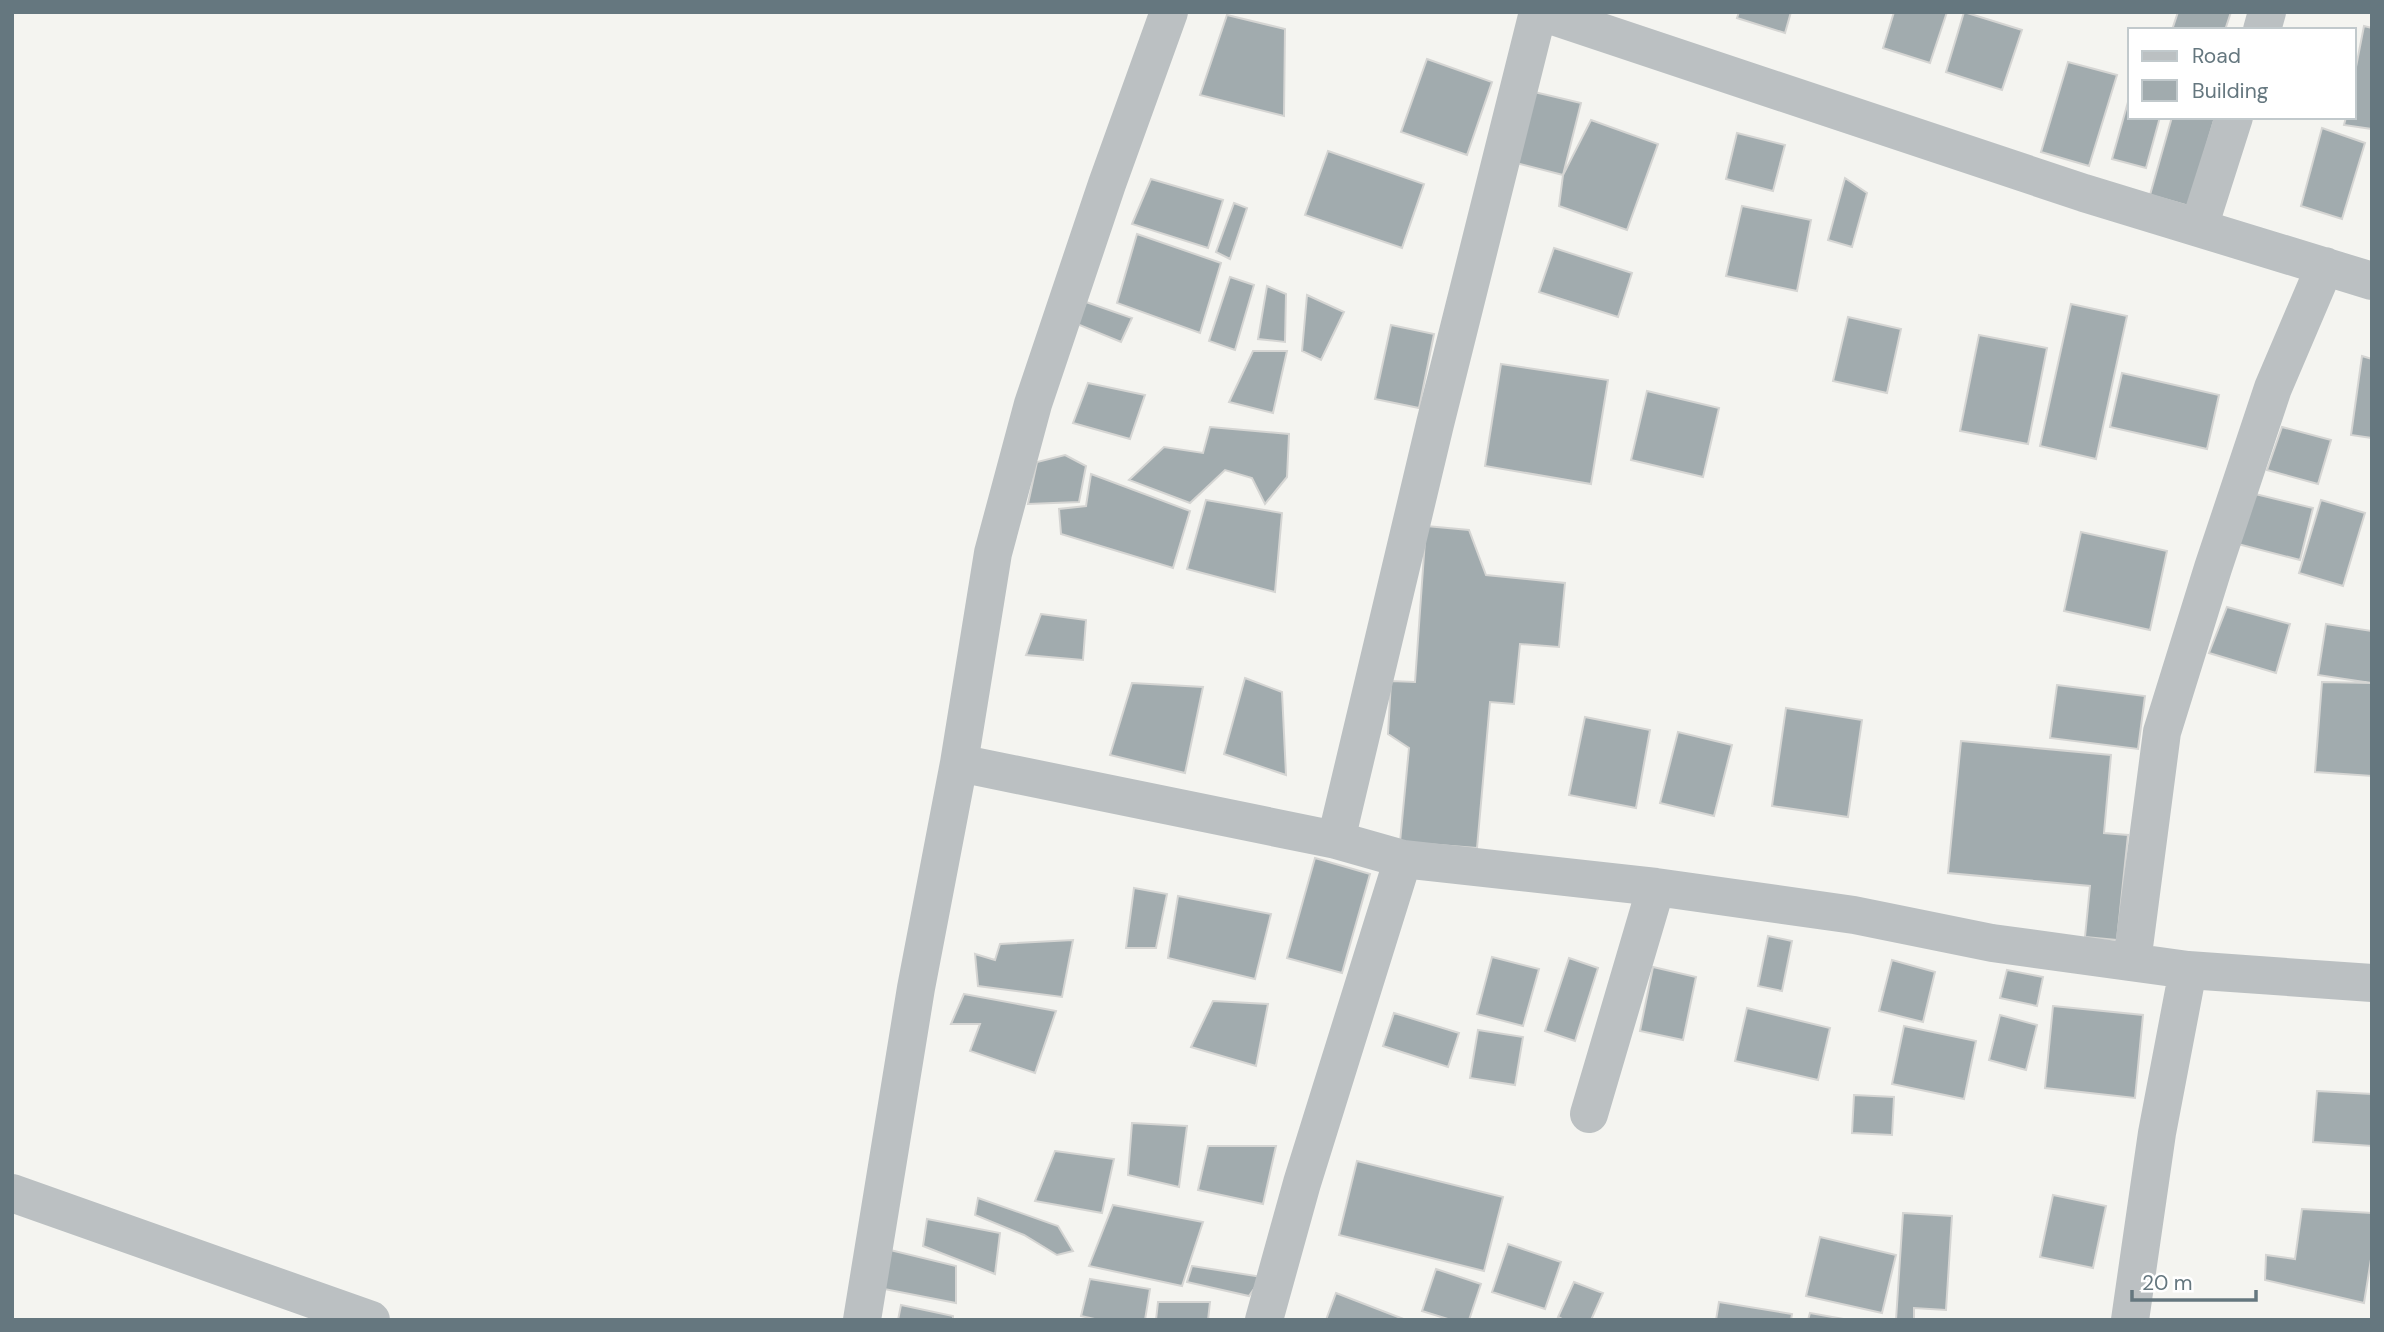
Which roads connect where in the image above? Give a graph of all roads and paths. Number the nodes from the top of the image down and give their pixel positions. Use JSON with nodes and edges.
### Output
{"nodes":[{"id":1,"x":1169,"y":12,"type":"edge"},
{"id":2,"x":1539,"y":12,"type":"edge"},
{"id":3,"x":1640,"y":28,"type":"edge"},
{"id":4,"x":2233,"y":119,"type":"edge"},
{"id":5,"x":2199,"y":227,"type":"junction"},
{"id":6,"x":2325,"y":266,"type":"junction"},
{"id":7,"x":2372,"y":281,"type":"edge"},
{"id":8,"x":959,"y":763,"type":"junction"},
{"id":9,"x":1336,"y":840,"type":"junction"},
{"id":10,"x":1403,"y":859,"type":"junction"},
{"id":11,"x":1656,"y":887,"type":"junction"},
{"id":12,"x":2132,"y":962,"type":"junction"},
{"id":13,"x":2188,"y":970,"type":"junction"},
{"id":14,"x":2372,"y":983,"type":"edge"},
{"id":15,"x":1589,"y":1114,"type":"dead end"},
{"id":16,"x":12,"y":1193,"type":"edge"},
{"id":17,"x":371,"y":1320,"type":"edge"},
{"id":18,"x":862,"y":1320,"type":"edge"},
{"id":19,"x":1264,"y":1320,"type":"edge"},
{"id":20,"x":2130,"y":1320,"type":"edge"}],
"edges":[{"from":1,"to":8,"type":"street"},
{"from":2,"to":3,"type":"street"},
{"from":2,"to":9,"type":"street"},
{"from":3,"to":5,"type":"street"},
{"from":4,"to":5,"type":"street"},
{"from":5,"to":6,"type":"street"},
{"from":6,"to":7,"type":"street"},
{"from":6,"to":12,"type":"street"},
{"from":8,"to":9,"type":"street"},
{"from":8,"to":18,"type":"street"},
{"from":9,"to":10,"type":"street"},
{"from":10,"to":11,"type":"street"},
{"from":10,"to":19,"type":"street"},
{"from":11,"to":12,"type":"street"},
{"from":11,"to":15,"type":"street"},
{"from":12,"to":13,"type":"street"},
{"from":13,"to":14,"type":"street"},
{"from":13,"to":20,"type":"street"},
{"from":16,"to":17,"type":"street"}]}
